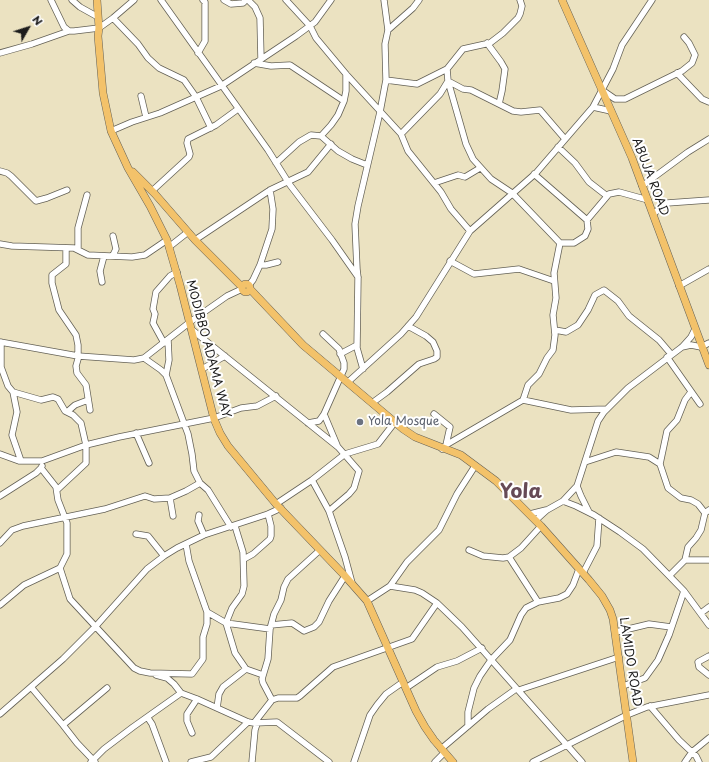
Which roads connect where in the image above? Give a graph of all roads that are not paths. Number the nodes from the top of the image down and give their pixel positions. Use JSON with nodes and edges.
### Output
{"nodes":[{"id":1,"x":51,"y":0,"type":"edge"},
{"id":2,"x":72,"y":0,"type":"edge"},
{"id":3,"x":97,"y":0,"type":"edge"},
{"id":4,"x":134,"y":0,"type":"edge"},
{"id":5,"x":161,"y":0,"type":"edge"},
{"id":6,"x":203,"y":0,"type":"edge"},
{"id":7,"x":224,"y":0,"type":"edge"},
{"id":8,"x":247,"y":0,"type":"edge"},
{"id":9,"x":286,"y":0,"type":"edge"},
{"id":10,"x":384,"y":0,"type":"edge"},
{"id":11,"x":419,"y":0,"type":"edge"},
{"id":12,"x":520,"y":0,"type":"edge"},
{"id":13,"x":562,"y":0,"type":"edge"},
{"id":14,"x":652,"y":0,"type":"edge"},
{"id":15,"x":328,"y":2,"type":"edge"},
{"id":16,"x":98,"y":17,"type":"junction"},
{"id":17,"x":113,"y":18,"type":"junction"},
{"id":18,"x":310,"y":26,"type":"junction"},
{"id":19,"x":99,"y":28,"type":"junction"},
{"id":20,"x":69,"y":30,"type":"junction"},
{"id":21,"x":388,"y":30,"type":"junction"},
{"id":22,"x":684,"y":37,"type":"dead end"},
{"id":23,"x":487,"y":44,"type":"junction"},
{"id":24,"x":0,"y":53,"type":"edge"},
{"id":25,"x":198,"y":53,"type":"junction"},
{"id":26,"x":261,"y":59,"type":"junction"},
{"id":27,"x":254,"y":63,"type":"junction"},
{"id":28,"x":447,"y":69,"type":"junction"},
{"id":29,"x":677,"y":73,"type":"junction"},
{"id":30,"x":346,"y":74,"type":"junction"},
{"id":31,"x":386,"y":80,"type":"junction"},
{"id":32,"x":448,"y":81,"type":"junction"},
{"id":33,"x":221,"y":86,"type":"junction"},
{"id":34,"x":602,"y":90,"type":"junction"},
{"id":35,"x":141,"y":96,"type":"dead end"},
{"id":36,"x":196,"y":97,"type":"junction"},
{"id":37,"x":620,"y":100,"type":"junction"},
{"id":38,"x":344,"y":101,"type":"junction"},
{"id":39,"x":709,"y":102,"type":"edge"},
{"id":40,"x":499,"y":104,"type":"junction"},
{"id":41,"x":593,"y":107,"type":"junction"},
{"id":42,"x":610,"y":108,"type":"junction"},
{"id":43,"x":238,"y":109,"type":"junction"},
{"id":44,"x":380,"y":112,"type":"junction"},
{"id":45,"x":146,"y":117,"type":"junction"},
{"id":46,"x":211,"y":128,"type":"junction"},
{"id":47,"x":111,"y":131,"type":"junction"},
{"id":48,"x":401,"y":134,"type":"junction"},
{"id":49,"x":321,"y":136,"type":"junction"},
{"id":50,"x":564,"y":139,"type":"junction"},
{"id":51,"x":709,"y":139,"type":"edge"},
{"id":52,"x":330,"y":144,"type":"junction"},
{"id":53,"x":558,"y":147,"type":"junction"},
{"id":54,"x":276,"y":164,"type":"junction"},
{"id":55,"x":367,"y":165,"type":"junction"},
{"id":56,"x":128,"y":168,"type":"junction"},
{"id":57,"x":480,"y":168,"type":"junction"},
{"id":58,"x":0,"y":171,"type":"edge"},
{"id":59,"x":534,"y":174,"type":"junction"},
{"id":60,"x":288,"y":181,"type":"junction"},
{"id":61,"x":434,"y":183,"type":"junction"},
{"id":62,"x":642,"y":186,"type":"junction"},
{"id":63,"x":67,"y":190,"type":"dead end"},
{"id":64,"x":270,"y":190,"type":"junction"},
{"id":65,"x":152,"y":191,"type":"junction"},
{"id":66,"x":512,"y":193,"type":"junction"},
{"id":67,"x":87,"y":195,"type":"dead end"},
{"id":68,"x":607,"y":196,"type":"junction"},
{"id":69,"x":648,"y":200,"type":"junction"},
{"id":70,"x":709,"y":200,"type":"edge"},
{"id":71,"x":653,"y":214,"type":"junction"},
{"id":72,"x":587,"y":220,"type":"junction"},
{"id":73,"x":470,"y":231,"type":"junction"},
{"id":74,"x":188,"y":232,"type":"junction"},
{"id":75,"x":113,"y":236,"type":"dead end"},
{"id":76,"x":195,"y":240,"type":"junction"},
{"id":77,"x":168,"y":243,"type":"junction"},
{"id":78,"x":560,"y":243,"type":"junction"},
{"id":79,"x":0,"y":244,"type":"edge"},
{"id":80,"x":66,"y":248,"type":"junction"},
{"id":81,"x":78,"y":250,"type":"junction"},
{"id":82,"x":113,"y":255,"type":"junction"},
{"id":83,"x":104,"y":256,"type":"junction"},
{"id":84,"x":450,"y":261,"type":"junction"},
{"id":85,"x":278,"y":262,"type":"dead end"},
{"id":86,"x":260,"y":265,"type":"junction"},
{"id":87,"x":709,"y":269,"type":"edge"},
{"id":88,"x":177,"y":272,"type":"junction"},
{"id":89,"x":358,"y":278,"type":"junction"},
{"id":90,"x":554,"y":280,"type":"junction"},
{"id":91,"x":102,"y":282,"type":"dead end"},
{"id":92,"x":679,"y":286,"type":"junction"},
{"id":93,"x":246,"y":287,"type":"junction"},
{"id":94,"x":190,"y":326,"type":"junction"},
{"id":95,"x":408,"y":326,"type":"junction"},
{"id":96,"x":695,"y":328,"type":"junction"},
{"id":97,"x":555,"y":330,"type":"junction"},
{"id":98,"x":323,"y":334,"type":"dead end"},
{"id":99,"x":0,"y":342,"type":"edge"},
{"id":100,"x":166,"y":342,"type":"junction"},
{"id":101,"x":709,"y":343,"type":"edge"},
{"id":102,"x":357,"y":345,"type":"junction"},
{"id":103,"x":701,"y":346,"type":"junction"},
{"id":104,"x":682,"y":347,"type":"junction"},
{"id":105,"x":340,"y":354,"type":"junction"},
{"id":106,"x":78,"y":356,"type":"junction"},
{"id":107,"x":225,"y":356,"type":"junction"},
{"id":108,"x":669,"y":356,"type":"junction"},
{"id":109,"x":144,"y":358,"type":"junction"},
{"id":110,"x":709,"y":365,"type":"edge"},
{"id":111,"x":202,"y":368,"type":"junction"},
{"id":112,"x":363,"y":369,"type":"junction"},
{"id":113,"x":166,"y":375,"type":"junction"},
{"id":114,"x":341,"y":376,"type":"junction"},
{"id":115,"x":348,"y":382,"type":"junction"},
{"id":116,"x":13,"y":392,"type":"junction"},
{"id":117,"x":691,"y":392,"type":"junction"},
{"id":118,"x":276,"y":396,"type":"junction"},
{"id":119,"x":88,"y":400,"type":"junction"},
{"id":120,"x":523,"y":400,"type":"junction"},
{"id":121,"x":372,"y":402,"type":"junction"},
{"id":122,"x":700,"y":404,"type":"dead end"},
{"id":123,"x":607,"y":409,"type":"junction"},
{"id":124,"x":90,"y":410,"type":"dead end"},
{"id":125,"x":67,"y":412,"type":"junction"},
{"id":126,"x":324,"y":414,"type":"junction"},
{"id":127,"x":434,"y":414,"type":"dead end"},
{"id":128,"x":214,"y":418,"type":"junction"},
{"id":129,"x":395,"y":422,"type":"junction"},
{"id":130,"x":184,"y":423,"type":"junction"},
{"id":131,"x":308,"y":423,"type":"junction"},
{"id":132,"x":136,"y":433,"type":"junction"},
{"id":133,"x":86,"y":445,"type":"junction"},
{"id":134,"x":338,"y":447,"type":"junction"},
{"id":135,"x":444,"y":447,"type":"junction"},
{"id":136,"x":0,"y":454,"type":"edge"},
{"id":137,"x":345,"y":454,"type":"junction"},
{"id":138,"x":21,"y":461,"type":"junction"},
{"id":139,"x":42,"y":461,"type":"junction"},
{"id":140,"x":585,"y":462,"type":"junction"},
{"id":141,"x":149,"y":463,"type":"dead end"},
{"id":142,"x":660,"y":464,"type":"junction"},
{"id":143,"x":475,"y":466,"type":"junction"},
{"id":144,"x":41,"y":468,"type":"junction"},
{"id":145,"x":312,"y":480,"type":"junction"},
{"id":146,"x":200,"y":483,"type":"junction"},
{"id":147,"x":577,"y":486,"type":"junction"},
{"id":148,"x":57,"y":490,"type":"junction"},
{"id":149,"x":0,"y":496,"type":"edge"},
{"id":150,"x":170,"y":498,"type":"junction"},
{"id":151,"x":563,"y":501,"type":"junction"},
{"id":152,"x":279,"y":506,"type":"junction"},
{"id":153,"x":547,"y":510,"type":"junction"},
{"id":154,"x":329,"y":511,"type":"junction"},
{"id":155,"x":589,"y":512,"type":"junction"},
{"id":156,"x":707,"y":512,"type":"edge"},
{"id":157,"x":268,"y":514,"type":"junction"},
{"id":158,"x":530,"y":514,"type":"junction"},
{"id":159,"x":199,"y":515,"type":"dead end"},
{"id":160,"x":173,"y":516,"type":"dead end"},
{"id":161,"x":65,"y":518,"type":"junction"},
{"id":162,"x":599,"y":518,"type":"junction"},
{"id":163,"x":536,"y":520,"type":"junction"},
{"id":164,"x":233,"y":526,"type":"junction"},
{"id":165,"x":541,"y":526,"type":"junction"},
{"id":166,"x":136,"y":534,"type":"dead end"},
{"id":167,"x":204,"y":536,"type":"junction"},
{"id":168,"x":0,"y":543,"type":"edge"},
{"id":169,"x":186,"y":544,"type":"junction"},
{"id":170,"x":320,"y":550,"type":"junction"},
{"id":171,"x":469,"y":550,"type":"dead end"},
{"id":172,"x":164,"y":556,"type":"junction"},
{"id":173,"x":509,"y":557,"type":"junction"},
{"id":174,"x":244,"y":559,"type":"junction"},
{"id":175,"x":685,"y":560,"type":"junction"},
{"id":176,"x":709,"y":560,"type":"edge"},
{"id":177,"x":60,"y":568,"type":"junction"},
{"id":178,"x":581,"y":571,"type":"junction"},
{"id":179,"x":670,"y":575,"type":"junction"},
{"id":180,"x":345,"y":576,"type":"junction"},
{"id":181,"x":352,"y":583,"type":"junction"},
{"id":182,"x":390,"y":586,"type":"junction"},
{"id":183,"x":684,"y":591,"type":"junction"},
{"id":184,"x":368,"y":601,"type":"junction"},
{"id":185,"x":538,"y":602,"type":"junction"},
{"id":186,"x":437,"y":603,"type":"junction"},
{"id":187,"x":0,"y":606,"type":"edge"},
{"id":188,"x":709,"y":607,"type":"edge"},
{"id":189,"x":206,"y":612,"type":"junction"},
{"id":190,"x":701,"y":613,"type":"junction"},
{"id":191,"x":226,"y":623,"type":"junction"},
{"id":192,"x":709,"y":625,"type":"edge"},
{"id":193,"x":96,"y":626,"type":"junction"},
{"id":194,"x":271,"y":627,"type":"junction"},
{"id":195,"x":671,"y":627,"type":"junction"},
{"id":196,"x":616,"y":632,"type":"junction"},
{"id":197,"x":389,"y":648,"type":"junction"},
{"id":198,"x":482,"y":648,"type":"junction"},
{"id":199,"x":709,"y":656,"type":"edge"},
{"id":200,"x":619,"y":658,"type":"junction"},
{"id":201,"x":491,"y":660,"type":"junction"},
{"id":202,"x":246,"y":669,"type":"junction"},
{"id":203,"x":150,"y":673,"type":"junction"},
{"id":204,"x":263,"y":675,"type":"junction"},
{"id":205,"x":709,"y":675,"type":"edge"},
{"id":206,"x":404,"y":685,"type":"junction"},
{"id":207,"x":623,"y":686,"type":"junction"},
{"id":208,"x":31,"y":687,"type":"junction"},
{"id":209,"x":107,"y":688,"type":"dead end"},
{"id":210,"x":516,"y":689,"type":"junction"},
{"id":211,"x":181,"y":694,"type":"junction"},
{"id":212,"x":709,"y":695,"type":"edge"},
{"id":213,"x":197,"y":699,"type":"junction"},
{"id":214,"x":272,"y":700,"type":"junction"},
{"id":215,"x":650,"y":706,"type":"junction"},
{"id":216,"x":217,"y":708,"type":"junction"},
{"id":217,"x":0,"y":714,"type":"edge"},
{"id":218,"x":627,"y":715,"type":"junction"},
{"id":219,"x":148,"y":718,"type":"junction"},
{"id":220,"x":251,"y":722,"type":"junction"},
{"id":221,"x":63,"y":725,"type":"junction"},
{"id":222,"x":468,"y":726,"type":"junction"},
{"id":223,"x":192,"y":733,"type":"dead end"},
{"id":224,"x":709,"y":738,"type":"edge"},
{"id":225,"x":566,"y":745,"type":"junction"},
{"id":226,"x":443,"y":751,"type":"junction"},
{"id":227,"x":692,"y":752,"type":"junction"},
{"id":228,"x":93,"y":761,"type":"edge"},
{"id":229,"x":166,"y":762,"type":"edge"},
{"id":230,"x":191,"y":762,"type":"edge"},
{"id":231,"x":252,"y":762,"type":"edge"},
{"id":232,"x":329,"y":762,"type":"edge"},
{"id":233,"x":354,"y":762,"type":"edge"},
{"id":234,"x":435,"y":762,"type":"edge"},
{"id":235,"x":453,"y":762,"type":"edge"},
{"id":236,"x":533,"y":762,"type":"edge"},
{"id":237,"x":582,"y":762,"type":"edge"},
{"id":238,"x":633,"y":762,"type":"edge"},
{"id":239,"x":685,"y":762,"type":"edge"},
{"id":240,"x":699,"y":762,"type":"edge"}],
"edges":[{"from":1,"to":20,"type":"street"},
{"from":2,"to":16,"type":"street"},
{"from":3,"to":16,"type":"main road","name":"MODIBBO ADAMA WAY"},
{"from":4,"to":17,"type":"street"},
{"from":5,"to":25,"type":"street"},
{"from":6,"to":25,"type":"street"},
{"from":7,"to":8,"type":"street"},
{"from":8,"to":26,"type":"street"},
{"from":9,"to":18,"type":"street"},
{"from":10,"to":21,"type":"street"},
{"from":11,"to":21,"type":"street"},
{"from":12,"to":23,"type":"street"},
{"from":13,"to":34,"type":"main road","name":"ABUJA ROAD"},
{"from":14,"to":34,"type":"street"},
{"from":15,"to":18,"type":"street"},
{"from":16,"to":19,"type":"main road","name":"MODIBBO ADAMA WAY"},
{"from":17,"to":19,"type":"street"},
{"from":17,"to":36,"type":"street"},
{"from":18,"to":26,"type":"street"},
{"from":18,"to":30,"type":"street"},
{"from":19,"to":20,"type":"street"},
{"from":19,"to":47,"type":"main road","name":"MODIBBO ADAMA WAY"},
{"from":20,"to":24,"type":"street"},
{"from":21,"to":31,"type":"street"},
{"from":22,"to":29,"type":"street"},
{"from":23,"to":28,"type":"street"},
{"from":23,"to":40,"type":"street"},
{"from":25,"to":33,"type":"street"},
{"from":26,"to":27,"type":"street"},
{"from":27,"to":33,"type":"street"},
{"from":27,"to":38,"type":"street"},
{"from":28,"to":31,"type":"street"},
{"from":28,"to":32,"type":"street"},
{"from":29,"to":37,"type":"street"},
{"from":29,"to":39,"type":"street"},
{"from":30,"to":38,"type":"street"},
{"from":30,"to":44,"type":"street"},
{"from":31,"to":44,"type":"street"},
{"from":32,"to":40,"type":"street"},
{"from":32,"to":48,"type":"street"},
{"from":32,"to":57,"type":"street"},
{"from":33,"to":36,"type":"street"},
{"from":33,"to":43,"type":"street"},
{"from":34,"to":37,"type":"street"},
{"from":34,"to":41,"type":"street"},
{"from":34,"to":42,"type":"main road","name":"ABUJA ROAD"},
{"from":35,"to":45,"type":"street"},
{"from":36,"to":45,"type":"street"},
{"from":36,"to":46,"type":"street"},
{"from":37,"to":42,"type":"street"},
{"from":38,"to":49,"type":"street"},
{"from":40,"to":50,"type":"street"},
{"from":41,"to":42,"type":"street"},
{"from":41,"to":50,"type":"street"},
{"from":42,"to":62,"type":"main road","name":"ABUJA ROAD"},
{"from":43,"to":46,"type":"street"},
{"from":43,"to":54,"type":"street"},
{"from":44,"to":48,"type":"street"},
{"from":44,"to":55,"type":"street"},
{"from":45,"to":47,"type":"street"},
{"from":46,"to":65,"type":"street"},
{"from":47,"to":56,"type":"main road","name":"MODIBBO ADAMA WAY"},
{"from":48,"to":61,"type":"street"},
{"from":49,"to":52,"type":"street"},
{"from":49,"to":54,"type":"street"},
{"from":50,"to":53,"type":"street"},
{"from":51,"to":62,"type":"street"},
{"from":52,"to":55,"type":"street"},
{"from":52,"to":60,"type":"street"},
{"from":53,"to":59,"type":"street"},
{"from":53,"to":68,"type":"street"},
{"from":54,"to":60,"type":"street"},
{"from":55,"to":89,"type":"street"},
{"from":56,"to":65,"type":"main road"},
{"from":56,"to":77,"type":"main road","name":"MODIBBO ADAMA WAY"},
{"from":57,"to":61,"type":"street"},
{"from":57,"to":66,"type":"street"},
{"from":58,"to":63,"type":"street"},
{"from":59,"to":66,"type":"street"},
{"from":59,"to":72,"type":"street"},
{"from":60,"to":64,"type":"street"},
{"from":60,"to":89,"type":"street"},
{"from":61,"to":73,"type":"street"},
{"from":62,"to":69,"type":"main road","name":"ABUJA ROAD"},
{"from":64,"to":76,"type":"street"},
{"from":64,"to":86,"type":"street"},
{"from":65,"to":74,"type":"main road"},
{"from":66,"to":73,"type":"street"},
{"from":66,"to":78,"type":"street"},
{"from":67,"to":81,"type":"street"},
{"from":68,"to":69,"type":"street"},
{"from":68,"to":72,"type":"street"},
{"from":69,"to":71,"type":"main road","name":"ABUJA ROAD"},
{"from":70,"to":71,"type":"street"},
{"from":71,"to":92,"type":"main road","name":"ABUJA ROAD"},
{"from":72,"to":78,"type":"street"},
{"from":73,"to":84,"type":"street"},
{"from":74,"to":76,"type":"main road"},
{"from":74,"to":77,"type":"street"},
{"from":75,"to":82,"type":"street"},
{"from":76,"to":93,"type":"main road"},
{"from":77,"to":82,"type":"street"},
{"from":77,"to":88,"type":"main road","name":"MODIBBO ADAMA WAY"},
{"from":78,"to":90,"type":"street"},
{"from":79,"to":80,"type":"street"},
{"from":80,"to":81,"type":"street"},
{"from":80,"to":106,"type":"street"},
{"from":81,"to":83,"type":"street"},
{"from":82,"to":83,"type":"street"},
{"from":83,"to":91,"type":"street"},
{"from":84,"to":90,"type":"street"},
{"from":84,"to":95,"type":"street"},
{"from":85,"to":86,"type":"street"},
{"from":86,"to":93,"type":"street"},
{"from":87,"to":92,"type":"street"},
{"from":88,"to":94,"type":"main road","name":"MODIBBO ADAMA WAY"},
{"from":88,"to":100,"type":"street"},
{"from":89,"to":102,"type":"street"},
{"from":90,"to":97,"type":"street"},
{"from":92,"to":96,"type":"main road","name":"ABUJA ROAD"},
{"from":93,"to":94,"type":"street"},
{"from":93,"to":114,"type":"main road","name":"LAMIDO ROAD"},
{"from":94,"to":100,"type":"street"},
{"from":94,"to":107,"type":"street"},
{"from":94,"to":111,"type":"main road","name":"MODIBBO ADAMA WAY"},
{"from":95,"to":112,"type":"street"},
{"from":95,"to":121,"type":"street"},
{"from":96,"to":103,"type":"main road","name":"ABUJA ROAD"},
{"from":96,"to":104,"type":"street"},
{"from":97,"to":108,"type":"street"},
{"from":97,"to":120,"type":"street"},
{"from":98,"to":105,"type":"street"},
{"from":99,"to":106,"type":"street"},
{"from":99,"to":116,"type":"street"},
{"from":100,"to":109,"type":"street"},
{"from":100,"to":113,"type":"street"},
{"from":101,"to":103,"type":"street"},
{"from":102,"to":105,"type":"street"},
{"from":102,"to":112,"type":"street"},
{"from":103,"to":104,"type":"street"},
{"from":103,"to":110,"type":"main road","name":"ABUJA ROAD"},
{"from":104,"to":108,"type":"street"},
{"from":105,"to":114,"type":"street"},
{"from":106,"to":109,"type":"street"},
{"from":106,"to":119,"type":"street"},
{"from":107,"to":111,"type":"street"},
{"from":107,"to":118,"type":"street"},
{"from":108,"to":117,"type":"street"},
{"from":108,"to":123,"type":"street"},
{"from":109,"to":113,"type":"street"},
{"from":111,"to":128,"type":"main road","name":"MODIBBO ADAMA WAY"},
{"from":112,"to":115,"type":"street"},
{"from":113,"to":130,"type":"street"},
{"from":114,"to":115,"type":"main road","name":"LAMIDO ROAD"},
{"from":114,"to":126,"type":"street"},
{"from":115,"to":121,"type":"main road","name":"LAMIDO ROAD"},
{"from":116,"to":125,"type":"street"},
{"from":116,"to":138,"type":"street"},
{"from":117,"to":122,"type":"street"},
{"from":117,"to":142,"type":"street"},
{"from":118,"to":128,"type":"street"},
{"from":118,"to":131,"type":"street"},
{"from":119,"to":124,"type":"street"},
{"from":119,"to":125,"type":"street"},
{"from":120,"to":123,"type":"street"},
{"from":120,"to":135,"type":"street"},
{"from":121,"to":129,"type":"main road","name":"LAMIDO ROAD"},
{"from":123,"to":140,"type":"street"},
{"from":125,"to":133,"type":"street"},
{"from":126,"to":131,"type":"street"},
{"from":126,"to":134,"type":"street"},
{"from":127,"to":135,"type":"street"},
{"from":128,"to":130,"type":"street"},
{"from":128,"to":152,"type":"main road","name":"MODIBBO ADAMA WAY"},
{"from":129,"to":135,"type":"main road","name":"LAMIDO ROAD"},
{"from":129,"to":137,"type":"street"},
{"from":130,"to":132,"type":"street"},
{"from":130,"to":146,"type":"street"},
{"from":131,"to":134,"type":"street"},
{"from":132,"to":133,"type":"street"},
{"from":132,"to":141,"type":"street"},
{"from":133,"to":139,"type":"street"},
{"from":133,"to":148,"type":"street"},
{"from":134,"to":137,"type":"street"},
{"from":135,"to":143,"type":"main road","name":"LAMIDO ROAD"},
{"from":136,"to":138,"type":"street"},
{"from":137,"to":145,"type":"street"},
{"from":137,"to":154,"type":"street"},
{"from":138,"to":139,"type":"street"},
{"from":139,"to":144,"type":"street"},
{"from":140,"to":142,"type":"street"},
{"from":140,"to":147,"type":"street"},
{"from":142,"to":156,"type":"street"},
{"from":143,"to":158,"type":"main road","name":"LAMIDO ROAD"},
{"from":143,"to":182,"type":"street"},
{"from":144,"to":148,"type":"street"},
{"from":144,"to":149,"type":"street"},
{"from":145,"to":152,"type":"street"},
{"from":145,"to":154,"type":"street"},
{"from":146,"to":150,"type":"street"},
{"from":146,"to":164,"type":"street"},
{"from":147,"to":151,"type":"street"},
{"from":147,"to":155,"type":"street"},
{"from":148,"to":161,"type":"street"},
{"from":150,"to":160,"type":"street"},
{"from":150,"to":161,"type":"street"},
{"from":151,"to":153,"type":"street"},
{"from":151,"to":155,"type":"street"},
{"from":152,"to":157,"type":"street"},
{"from":152,"to":170,"type":"main road","name":"MODIBBO ADAMA WAY"},
{"from":153,"to":158,"type":"street"},
{"from":153,"to":163,"type":"street"},
{"from":154,"to":181,"type":"street"},
{"from":155,"to":162,"type":"street"},
{"from":156,"to":175,"type":"street"},
{"from":157,"to":164,"type":"street"},
{"from":157,"to":174,"type":"street"},
{"from":158,"to":163,"type":"main road","name":"LAMIDO ROAD"},
{"from":159,"to":167,"type":"street"},
{"from":161,"to":168,"type":"street"},
{"from":161,"to":177,"type":"street"},
{"from":162,"to":178,"type":"street"},
{"from":162,"to":179,"type":"street"},
{"from":163,"to":165,"type":"main road","name":"LAMIDO ROAD"},
{"from":164,"to":167,"type":"street"},
{"from":164,"to":174,"type":"street"},
{"from":165,"to":173,"type":"street"},
{"from":165,"to":178,"type":"main road","name":"LAMIDO ROAD"},
{"from":166,"to":172,"type":"street"},
{"from":167,"to":169,"type":"street"},
{"from":169,"to":172,"type":"street"},
{"from":169,"to":189,"type":"street"},
{"from":170,"to":180,"type":"main road","name":"MODIBBO ADAMA WAY"},
{"from":170,"to":194,"type":"street"},
{"from":171,"to":173,"type":"street"},
{"from":172,"to":193,"type":"street"},
{"from":173,"to":185,"type":"street"},
{"from":174,"to":191,"type":"street"},
{"from":175,"to":176,"type":"street"},
{"from":175,"to":179,"type":"street"},
{"from":177,"to":187,"type":"street"},
{"from":177,"to":193,"type":"street"},
{"from":178,"to":185,"type":"street"},
{"from":178,"to":196,"type":"main road","name":"LAMIDO ROAD"},
{"from":179,"to":183,"type":"street"},
{"from":180,"to":181,"type":"main road","name":"MODIBBO ADAMA WAY"},
{"from":180,"to":194,"type":"street"},
{"from":181,"to":184,"type":"main road","name":"MODIBBO ADAMA WAY"},
{"from":182,"to":184,"type":"street"},
{"from":182,"to":186,"type":"street"},
{"from":183,"to":190,"type":"street"},
{"from":183,"to":195,"type":"street"},
{"from":184,"to":197,"type":"main road","name":"MODIBBO ADAMA WAY"},
{"from":185,"to":201,"type":"street"},
{"from":186,"to":197,"type":"street"},
{"from":186,"to":198,"type":"street"},
{"from":188,"to":190,"type":"street"},
{"from":189,"to":191,"type":"street"},
{"from":189,"to":203,"type":"street"},
{"from":190,"to":192,"type":"street"},
{"from":191,"to":194,"type":"street"},
{"from":191,"to":202,"type":"street"},
{"from":193,"to":203,"type":"street"},
{"from":193,"to":208,"type":"street"},
{"from":194,"to":204,"type":"street"},
{"from":195,"to":196,"type":"street"},
{"from":195,"to":207,"type":"street"},
{"from":196,"to":200,"type":"main road","name":"LAMIDO ROAD"},
{"from":197,"to":206,"type":"main road","name":"MODIBBO ADAMA WAY"},
{"from":197,"to":214,"type":"street"},
{"from":198,"to":201,"type":"street"},
{"from":198,"to":206,"type":"street"},
{"from":199,"to":205,"type":"street"},
{"from":200,"to":207,"type":"main road","name":"LAMIDO ROAD"},
{"from":200,"to":210,"type":"street"},
{"from":201,"to":210,"type":"street"},
{"from":201,"to":222,"type":"street"},
{"from":202,"to":204,"type":"street"},
{"from":202,"to":216,"type":"street"},
{"from":203,"to":211,"type":"street"},
{"from":204,"to":214,"type":"street"},
{"from":206,"to":226,"type":"main road","name":"MODIBBO ADAMA WAY"},
{"from":206,"to":233,"type":"street"},
{"from":207,"to":218,"type":"main road","name":"LAMIDO ROAD"},
{"from":208,"to":217,"type":"street"},
{"from":208,"to":221,"type":"street"},
{"from":209,"to":221,"type":"street"},
{"from":210,"to":222,"type":"street"},
{"from":210,"to":225,"type":"street"},
{"from":211,"to":213,"type":"street"},
{"from":211,"to":219,"type":"street"},
{"from":212,"to":215,"type":"street"},
{"from":213,"to":216,"type":"street"},
{"from":213,"to":223,"type":"street"},
{"from":214,"to":220,"type":"street"},
{"from":215,"to":218,"type":"street"},
{"from":215,"to":227,"type":"street"},
{"from":216,"to":220,"type":"street"},
{"from":218,"to":225,"type":"street"},
{"from":218,"to":238,"type":"main road","name":"LAMIDO ROAD"},
{"from":219,"to":228,"type":"street"},
{"from":219,"to":229,"type":"street"},
{"from":220,"to":230,"type":"street"},
{"from":220,"to":231,"type":"street"},
{"from":220,"to":232,"type":"street"},
{"from":221,"to":228,"type":"street"},
{"from":222,"to":226,"type":"street"},
{"from":224,"to":227,"type":"street"},
{"from":225,"to":236,"type":"street"},
{"from":225,"to":237,"type":"street"},
{"from":226,"to":234,"type":"street"},
{"from":226,"to":235,"type":"main road","name":"MODIBBO ADAMA WAY"},
{"from":227,"to":239,"type":"street"},
{"from":227,"to":240,"type":"street"}]}
